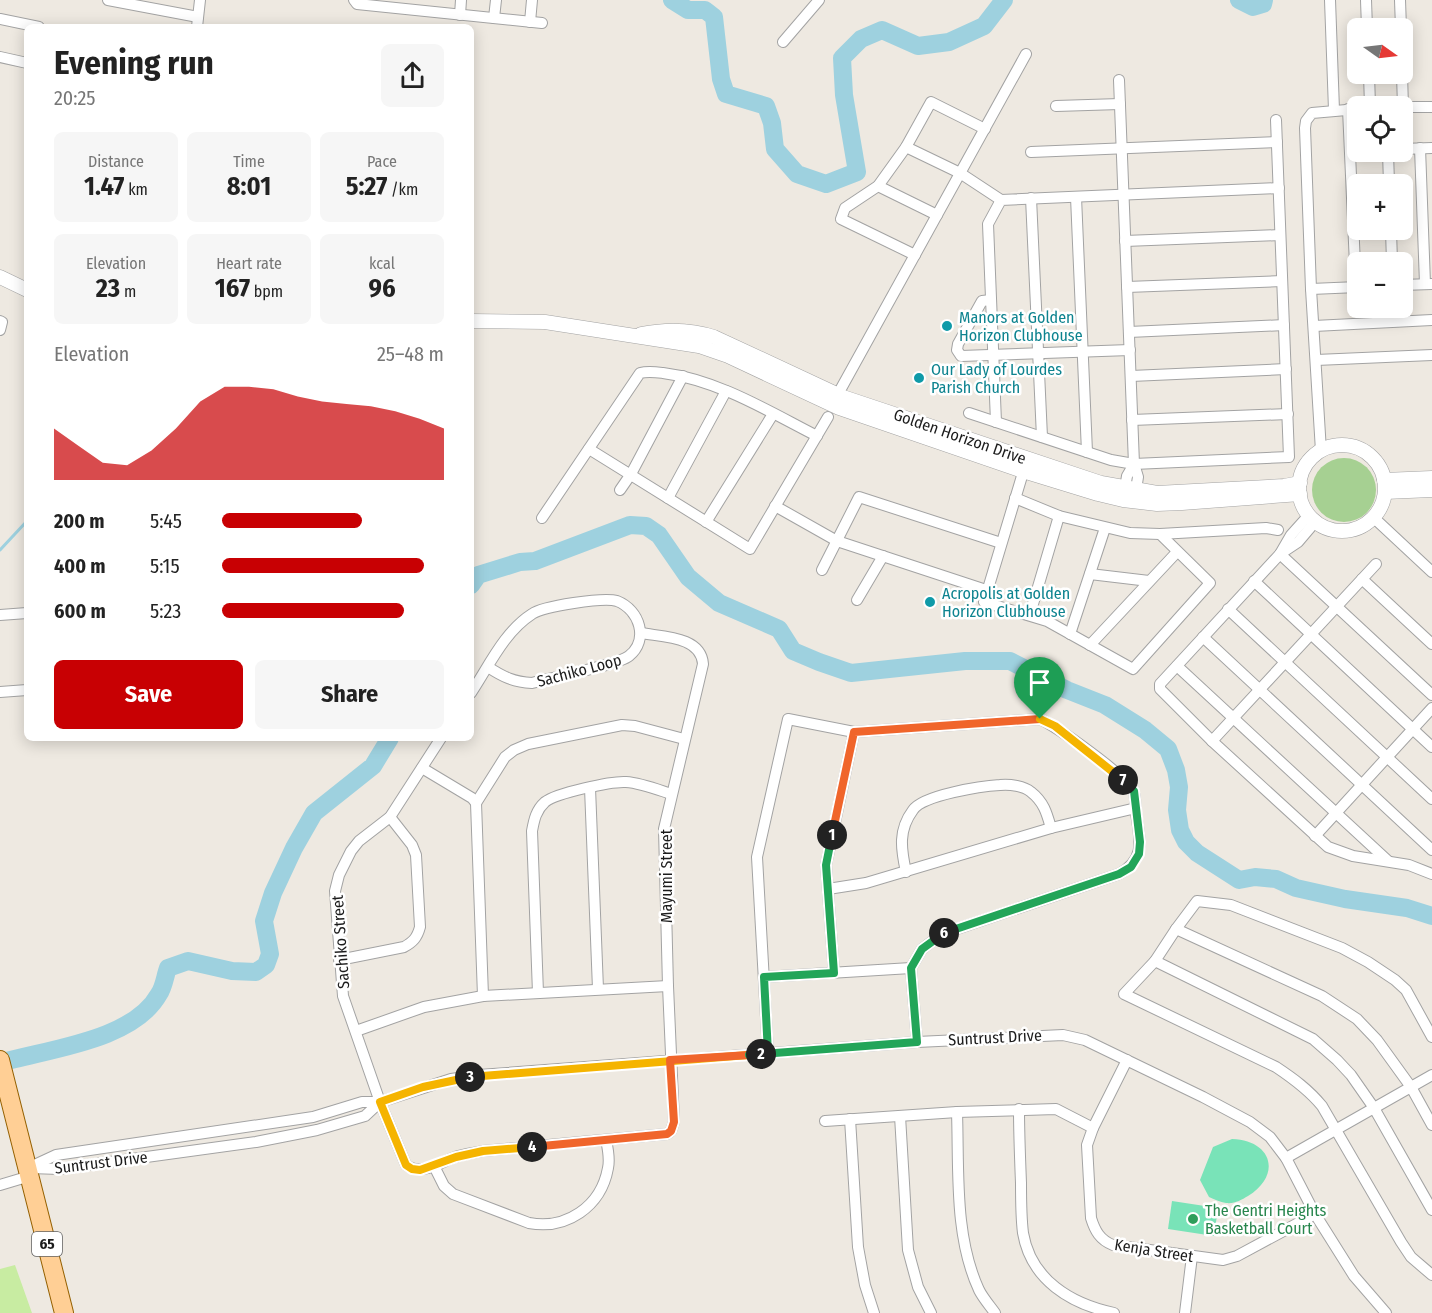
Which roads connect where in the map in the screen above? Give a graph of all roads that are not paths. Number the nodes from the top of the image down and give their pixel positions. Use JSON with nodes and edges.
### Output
{"nodes":[{"id":1,"x":108,"y":0,"type":"edge"},
{"id":2,"x":200,"y":0,"type":"edge"},
{"id":3,"x":354,"y":0,"type":"edge"},
{"id":4,"x":461,"y":0,"type":"edge"},
{"id":5,"x":496,"y":0,"type":"edge"},
{"id":6,"x":532,"y":0,"type":"edge"},
{"id":7,"x":819,"y":0,"type":"edge"},
{"id":8,"x":1330,"y":0,"type":"edge"},
{"id":9,"x":1366,"y":0,"type":"edge"},
{"id":10,"x":1400,"y":0,"type":"edge"},
{"id":11,"x":386,"y":3,"type":"edge"},
{"id":12,"x":422,"y":5,"type":"edge"},
{"id":13,"x":460,"y":15,"type":"junction"},
{"id":14,"x":494,"y":18,"type":"junction"},
{"id":15,"x":1367,"y":18,"type":"edge"},
{"id":16,"x":1401,"y":18,"type":"edge"},
{"id":17,"x":0,"y":20,"type":"edge"},
{"id":18,"x":197,"y":22,"type":"edge"},
{"id":19,"x":530,"y":22,"type":"junction"},
{"id":20,"x":542,"y":23,"type":"dead end"},
{"id":21,"x":24,"y":24,"type":"edge"},
{"id":22,"x":783,"y":42,"type":"dead end"},
{"id":23,"x":1026,"y":54,"type":"dead end"},
{"id":24,"x":0,"y":57,"type":"edge"},
{"id":25,"x":24,"y":62,"type":"edge"},
{"id":26,"x":1119,"y":81,"type":"dead end"},
{"id":27,"x":1120,"y":104,"type":"junction"},
{"id":28,"x":1056,"y":106,"type":"dead end"},
{"id":29,"x":1413,"y":107,"type":"edge"},
{"id":30,"x":1432,"y":107,"type":"edge"},
{"id":31,"x":1347,"y":109,"type":"edge"},
{"id":32,"x":1334,"y":110,"type":"junction"},
{"id":33,"x":1276,"y":120,"type":"dead end"},
{"id":34,"x":985,"y":129,"type":"junction"},
{"id":35,"x":1277,"y":142,"type":"junction"},
{"id":36,"x":906,"y":147,"type":"junction"},
{"id":37,"x":1122,"y":148,"type":"junction"},
{"id":38,"x":1413,"y":148,"type":"edge"},
{"id":39,"x":1420,"y":148,"type":"junction"},
{"id":40,"x":1432,"y":148,"type":"edge"},
{"id":41,"x":1031,"y":152,"type":"dead end"},
{"id":42,"x":1354,"y":162,"type":"edge"},
{"id":43,"x":960,"y":173,"type":"junction"},
{"id":44,"x":878,"y":186,"type":"junction"},
{"id":45,"x":1279,"y":188,"type":"junction"},
{"id":46,"x":1123,"y":195,"type":"junction"},
{"id":47,"x":1076,"y":197,"type":"junction"},
{"id":48,"x":1031,"y":198,"type":"junction"},
{"id":49,"x":1001,"y":200,"type":"junction"},
{"id":50,"x":937,"y":215,"type":"junction"},
{"id":51,"x":1280,"y":235,"type":"junction"},
{"id":52,"x":1125,"y":241,"type":"junction"},
{"id":53,"x":1356,"y":252,"type":"edge"},
{"id":54,"x":915,"y":255,"type":"junction"},
{"id":55,"x":0,"y":277,"type":"edge"},
{"id":56,"x":1282,"y":280,"type":"junction"},
{"id":57,"x":1429,"y":284,"type":"edge"},
{"id":58,"x":1413,"y":285,"type":"edge"},
{"id":59,"x":1127,"y":287,"type":"junction"},
{"id":60,"x":1347,"y":287,"type":"edge"},
{"id":61,"x":24,"y":289,"type":"edge"},
{"id":62,"x":1311,"y":289,"type":"junction"},
{"id":63,"x":991,"y":300,"type":"junction"},
{"id":64,"x":1432,"y":320,"type":"edge"},
{"id":65,"x":0,"y":321,"type":"edge"},
{"id":66,"x":474,"y":321,"type":"edge"},
{"id":67,"x":1284,"y":325,"type":"junction"},
{"id":68,"x":1314,"y":326,"type":"junction"},
{"id":69,"x":0,"y":330,"type":"edge"},
{"id":70,"x":1129,"y":332,"type":"junction"},
{"id":71,"x":633,"y":336,"type":"junction"},
{"id":72,"x":1130,"y":350,"type":"junction"},
{"id":73,"x":1083,"y":351,"type":"junction"},
{"id":74,"x":1038,"y":353,"type":"junction"},
{"id":75,"x":993,"y":355,"type":"junction"},
{"id":76,"x":1432,"y":355,"type":"edge"},
{"id":77,"x":1316,"y":360,"type":"junction"},
{"id":78,"x":1286,"y":369,"type":"junction"},
{"id":79,"x":683,"y":376,"type":"junction"},
{"id":80,"x":1131,"y":376,"type":"junction"},
{"id":81,"x":726,"y":391,"type":"junction"},
{"id":82,"x":838,"y":394,"type":"junction"},
{"id":83,"x":773,"y":414,"type":"junction"},
{"id":84,"x":969,"y":414,"type":"dead end"},
{"id":85,"x":1288,"y":414,"type":"junction"},
{"id":86,"x":828,"y":417,"type":"dead end"},
{"id":87,"x":1132,"y":420,"type":"junction"},
{"id":88,"x":996,"y":422,"type":"junction"},
{"id":89,"x":817,"y":436,"type":"junction"},
{"id":90,"x":1042,"y":437,"type":"junction"},
{"id":91,"x":589,"y":449,"type":"junction"},
{"id":92,"x":1321,"y":451,"type":"junction"},
{"id":93,"x":1087,"y":452,"type":"junction"},
{"id":94,"x":1134,"y":464,"type":"junction"},
{"id":95,"x":1025,"y":465,"type":"junction"},
{"id":96,"x":631,"y":474,"type":"junction"},
{"id":97,"x":1432,"y":478,"type":"edge"},
{"id":98,"x":1384,"y":486,"type":"junction"},
{"id":99,"x":1300,"y":488,"type":"junction"},
{"id":100,"x":620,"y":490,"type":"dead end"},
{"id":101,"x":1432,"y":490,"type":"edge"},
{"id":102,"x":1130,"y":495,"type":"junction"},
{"id":103,"x":668,"y":498,"type":"junction"},
{"id":104,"x":1015,"y":498,"type":"junction"},
{"id":105,"x":775,"y":506,"type":"junction"},
{"id":106,"x":1059,"y":516,"type":"junction"},
{"id":107,"x":1373,"y":517,"type":"junction"},
{"id":108,"x":542,"y":518,"type":"dead end"},
{"id":109,"x":1312,"y":518,"type":"junction"},
{"id":110,"x":706,"y":522,"type":"junction"},
{"id":111,"x":1105,"y":528,"type":"junction"},
{"id":112,"x":1278,"y":530,"type":"dead end"},
{"id":113,"x":1160,"y":534,"type":"junction"},
{"id":114,"x":837,"y":541,"type":"junction"},
{"id":115,"x":1001,"y":543,"type":"junction"},
{"id":116,"x":1177,"y":552,"type":"junction"},
{"id":117,"x":1280,"y":554,"type":"junction"},
{"id":118,"x":884,"y":556,"type":"junction"},
{"id":119,"x":1376,"y":564,"type":"dead end"},
{"id":120,"x":822,"y":570,"type":"dead end"},
{"id":121,"x":1432,"y":572,"type":"edge"},
{"id":122,"x":1090,"y":574,"type":"junction"},
{"id":123,"x":1362,"y":579,"type":"junction"},
{"id":124,"x":1254,"y":581,"type":"junction"},
{"id":125,"x":1149,"y":582,"type":"junction"},
{"id":126,"x":987,"y":590,"type":"junction"},
{"id":127,"x":857,"y":600,"type":"dead end"},
{"id":128,"x":1337,"y":606,"type":"junction"},
{"id":129,"x":1228,"y":609,"type":"junction"},
{"id":130,"x":24,"y":613,"type":"edge"},
{"id":131,"x":1030,"y":614,"type":"junction"},
{"id":132,"x":0,"y":615,"type":"edge"},
{"id":133,"x":641,"y":633,"type":"junction"},
{"id":134,"x":1070,"y":634,"type":"junction"},
{"id":135,"x":1310,"y":634,"type":"junction"},
{"id":136,"x":1203,"y":637,"type":"junction"},
{"id":137,"x":1432,"y":644,"type":"edge"},
{"id":138,"x":1090,"y":645,"type":"junction"},
{"id":139,"x":1285,"y":662,"type":"junction"},
{"id":140,"x":1177,"y":666,"type":"junction"},
{"id":141,"x":488,"y":667,"type":"junction"},
{"id":142,"x":474,"y":688,"type":"edge"},
{"id":143,"x":24,"y":690,"type":"edge"},
{"id":144,"x":1259,"y":690,"type":"junction"},
{"id":145,"x":0,"y":692,"type":"edge"},
{"id":146,"x":1432,"y":695,"type":"edge"},
{"id":147,"x":1432,"y":708,"type":"edge"},
{"id":148,"x":1233,"y":718,"type":"junction"},
{"id":149,"x":1413,"y":729,"type":"junction"},
{"id":150,"x":854,"y":732,"type":"junction"},
{"id":151,"x":684,"y":739,"type":"junction"},
{"id":152,"x":439,"y":741,"type":"edge"},
{"id":153,"x":1212,"y":741,"type":"junction"},
{"id":154,"x":1432,"y":747,"type":"edge"},
{"id":155,"x":1387,"y":757,"type":"junction"},
{"id":156,"x":422,"y":768,"type":"junction"},
{"id":157,"x":1362,"y":785,"type":"junction"},
{"id":158,"x":590,"y":788,"type":"junction"},
{"id":159,"x":671,"y":794,"type":"junction"},
{"id":160,"x":1432,"y":799,"type":"edge"},
{"id":161,"x":476,"y":803,"type":"junction"},
{"id":162,"x":1136,"y":807,"type":"junction"},
{"id":163,"x":1336,"y":813,"type":"junction"},
{"id":164,"x":390,"y":817,"type":"junction"},
{"id":165,"x":1051,"y":828,"type":"junction"},
{"id":166,"x":1315,"y":836,"type":"junction"},
{"id":167,"x":1432,"y":850,"type":"edge"},
{"id":168,"x":1388,"y":861,"type":"junction"},
{"id":169,"x":906,"y":872,"type":"junction"},
{"id":170,"x":1432,"y":874,"type":"edge"},
{"id":171,"x":828,"y":889,"type":"junction"},
{"id":172,"x":1176,"y":929,"type":"junction"},
{"id":173,"x":339,"y":960,"type":"junction"},
{"id":174,"x":1155,"y":961,"type":"junction"},
{"id":175,"x":911,"y":968,"type":"junction"},
{"id":176,"x":834,"y":973,"type":"junction"},
{"id":177,"x":764,"y":977,"type":"junction"},
{"id":178,"x":668,"y":986,"type":"junction"},
{"id":179,"x":598,"y":989,"type":"junction"},
{"id":180,"x":538,"y":993,"type":"junction"},
{"id":181,"x":483,"y":996,"type":"junction"},
{"id":182,"x":356,"y":1030,"type":"junction"},
{"id":183,"x":1432,"y":1037,"type":"edge"},
{"id":184,"x":917,"y":1042,"type":"junction"},
{"id":185,"x":768,"y":1053,"type":"junction"},
{"id":186,"x":0,"y":1060,"type":"edge"},
{"id":187,"x":670,"y":1060,"type":"junction"},
{"id":188,"x":1127,"y":1060,"type":"junction"},
{"id":189,"x":1432,"y":1075,"type":"edge"},
{"id":190,"x":1411,"y":1087,"type":"junction"},
{"id":191,"x":380,"y":1102,"type":"junction"},
{"id":192,"x":1374,"y":1108,"type":"junction"},
{"id":193,"x":1019,"y":1109,"type":"junction"},
{"id":194,"x":957,"y":1112,"type":"junction"},
{"id":195,"x":900,"y":1116,"type":"junction"},
{"id":196,"x":850,"y":1119,"type":"junction"},
{"id":197,"x":825,"y":1121,"type":"dead end"},
{"id":198,"x":1432,"y":1125,"type":"edge"},
{"id":199,"x":1093,"y":1128,"type":"junction"},
{"id":200,"x":1336,"y":1130,"type":"junction"},
{"id":201,"x":606,"y":1140,"type":"junction"},
{"id":202,"x":1286,"y":1158,"type":"junction"},
{"id":203,"x":434,"y":1166,"type":"junction"},
{"id":204,"x":29,"y":1172,"type":"junction"},
{"id":205,"x":0,"y":1185,"type":"edge"},
{"id":206,"x":1432,"y":1210,"type":"edge"},
{"id":207,"x":1315,"y":1214,"type":"junction"},
{"id":208,"x":1192,"y":1256,"type":"junction"},
{"id":209,"x":1432,"y":1275,"type":"edge"},
{"id":210,"x":64,"y":1313,"type":"edge"},
{"id":211,"x":874,"y":1313,"type":"edge"},
{"id":212,"x":931,"y":1313,"type":"edge"},
{"id":213,"x":995,"y":1313,"type":"edge"},
{"id":214,"x":1114,"y":1313,"type":"edge"},
{"id":215,"x":1185,"y":1313,"type":"edge"},
{"id":216,"x":1386,"y":1313,"type":"edge"}],
"edges":[{"from":1,"to":18,"type":"street"},
{"from":2,"to":18,"type":"street"},
{"from":3,"to":11,"type":"street"},
{"from":4,"to":13,"type":"street"},
{"from":5,"to":14,"type":"street"},
{"from":6,"to":19,"type":"street"},
{"from":7,"to":22,"type":"street"},
{"from":8,"to":32,"type":"street"},
{"from":9,"to":15,"type":"street"},
{"from":10,"to":16,"type":"street"},
{"from":11,"to":12,"type":"street"},
{"from":12,"to":13,"type":"street"},
{"from":13,"to":14,"type":"street"},
{"from":14,"to":19,"type":"street"},
{"from":17,"to":21,"type":"street"},
{"from":19,"to":20,"type":"street"},
{"from":23,"to":34,"type":"street"},
{"from":24,"to":25,"type":"street"},
{"from":26,"to":27,"type":"street"},
{"from":27,"to":28,"type":"street"},
{"from":27,"to":37,"type":"street"},
{"from":29,"to":30,"type":"street"},
{"from":31,"to":32,"type":"street"},
{"from":32,"to":62,"type":"street"},
{"from":33,"to":35,"type":"street"},
{"from":34,"to":36,"type":"street"},
{"from":34,"to":43,"type":"street"},
{"from":35,"to":37,"type":"street"},
{"from":35,"to":45,"type":"street"},
{"from":36,"to":43,"type":"street"},
{"from":36,"to":44,"type":"street"},
{"from":37,"to":41,"type":"street"},
{"from":37,"to":46,"type":"street"},
{"from":38,"to":39,"type":"street"},
{"from":39,"to":40,"type":"street"},
{"from":39,"to":57,"type":"street"},
{"from":42,"to":53,"type":"street"},
{"from":43,"to":49,"type":"street"},
{"from":43,"to":50,"type":"street"},
{"from":44,"to":50,"type":"street"},
{"from":44,"to":54,"type":"street"},
{"from":45,"to":46,"type":"street"},
{"from":45,"to":51,"type":"street"},
{"from":46,"to":47,"type":"street"},
{"from":46,"to":52,"type":"street"},
{"from":47,"to":48,"type":"street"},
{"from":47,"to":73,"type":"street"},
{"from":48,"to":49,"type":"street"},
{"from":48,"to":74,"type":"street"},
{"from":49,"to":63,"type":"street"},
{"from":50,"to":54,"type":"street"},
{"from":51,"to":52,"type":"street"},
{"from":51,"to":56,"type":"street"},
{"from":52,"to":59,"type":"street"},
{"from":54,"to":82,"type":"street"},
{"from":55,"to":61,"type":"street"},
{"from":56,"to":59,"type":"street"},
{"from":56,"to":67,"type":"street"},
{"from":57,"to":58,"type":"street"},
{"from":59,"to":70,"type":"street"},
{"from":60,"to":62,"type":"street"},
{"from":62,"to":68,"type":"street"},
{"from":63,"to":75,"type":"street"},
{"from":63,"to":75,"type":"street"},
{"from":64,"to":68,"type":"street"},
{"from":65,"to":69,"type":"street"},
{"from":66,"to":71,"type":"street","name":"Golden Horizon Drive"},
{"from":67,"to":70,"type":"street"},
{"from":67,"to":78,"type":"street"},
{"from":68,"to":77,"type":"street"},
{"from":70,"to":72,"type":"street"},
{"from":71,"to":82,"type":"street","name":"Golden Horizon Drive"},
{"from":71,"to":95,"type":"street","name":"Golden Horizon Drive"},
{"from":72,"to":73,"type":"street"},
{"from":72,"to":80,"type":"street"},
{"from":73,"to":74,"type":"street"},
{"from":73,"to":93,"type":"street"},
{"from":74,"to":75,"type":"street"},
{"from":74,"to":90,"type":"street"},
{"from":75,"to":88,"type":"street"},
{"from":76,"to":77,"type":"street"},
{"from":77,"to":92,"type":"street"},
{"from":78,"to":80,"type":"street"},
{"from":78,"to":85,"type":"street"},
{"from":79,"to":81,"type":"street"},
{"from":79,"to":91,"type":"street"},
{"from":79,"to":96,"type":"street"},
{"from":80,"to":87,"type":"street"},
{"from":81,"to":83,"type":"street"},
{"from":81,"to":103,"type":"street"},
{"from":82,"to":95,"type":"street","name":"Golden Horizon Drive"},
{"from":83,"to":89,"type":"street"},
{"from":83,"to":110,"type":"street"},
{"from":84,"to":88,"type":"street"},
{"from":85,"to":87,"type":"street"},
{"from":85,"to":94,"type":"street"},
{"from":86,"to":89,"type":"street"},
{"from":87,"to":94,"type":"street"},
{"from":88,"to":90,"type":"street"},
{"from":89,"to":105,"type":"street"},
{"from":90,"to":93,"type":"street"},
{"from":91,"to":96,"type":"street"},
{"from":91,"to":108,"type":"street"},
{"from":92,"to":98,"type":"street"},
{"from":92,"to":99,"type":"street"},
{"from":93,"to":94,"type":"street"},
{"from":94,"to":102,"type":"street"},
{"from":95,"to":102,"type":"street","name":"Golden Horizon Drive"},
{"from":95,"to":104,"type":"street"},
{"from":96,"to":100,"type":"street"},
{"from":96,"to":103,"type":"street"},
{"from":97,"to":98,"type":"street"},
{"from":98,"to":101,"type":"street"},
{"from":98,"to":107,"type":"street"},
{"from":99,"to":102,"type":"street","name":"Golden Horizon Drive"},
{"from":99,"to":109,"type":"street"},
{"from":103,"to":110,"type":"street"},
{"from":104,"to":106,"type":"street"},
{"from":104,"to":115,"type":"street"},
{"from":105,"to":110,"type":"street"},
{"from":105,"to":114,"type":"street"},
{"from":106,"to":111,"type":"street"},
{"from":106,"to":131,"type":"street"},
{"from":107,"to":109,"type":"street"},
{"from":107,"to":121,"type":"street"},
{"from":109,"to":117,"type":"street"},
{"from":111,"to":113,"type":"street"},
{"from":111,"to":122,"type":"street"},
{"from":112,"to":113,"type":"street"},
{"from":113,"to":116,"type":"street"},
{"from":114,"to":115,"type":"street"},
{"from":114,"to":118,"type":"street"},
{"from":114,"to":120,"type":"street"},
{"from":115,"to":126,"type":"street"},
{"from":116,"to":125,"type":"street"},
{"from":116,"to":138,"type":"street"},
{"from":117,"to":124,"type":"street"},
{"from":117,"to":128,"type":"street"},
{"from":118,"to":126,"type":"street"},
{"from":118,"to":127,"type":"street"},
{"from":119,"to":123,"type":"street"},
{"from":122,"to":125,"type":"street"},
{"from":122,"to":134,"type":"street"},
{"from":123,"to":128,"type":"street"},
{"from":123,"to":137,"type":"street"},
{"from":124,"to":129,"type":"street"},
{"from":124,"to":135,"type":"street"},
{"from":125,"to":138,"type":"street"},
{"from":126,"to":131,"type":"street"},
{"from":128,"to":135,"type":"street"},
{"from":128,"to":146,"type":"street"},
{"from":129,"to":136,"type":"street"},
{"from":129,"to":139,"type":"street"},
{"from":130,"to":132,"type":"street"},
{"from":131,"to":134,"type":"street"},
{"from":133,"to":141,"type":"street","name":"Sachiko Loop"},
{"from":133,"to":141,"type":"street"},
{"from":133,"to":151,"type":"street","name":"Mayumi Street"},
{"from":134,"to":138,"type":"street"},
{"from":135,"to":139,"type":"street"},
{"from":135,"to":149,"type":"street"},
{"from":136,"to":140,"type":"street"},
{"from":136,"to":144,"type":"street"},
{"from":139,"to":144,"type":"street"},
{"from":139,"to":155,"type":"street"},
{"from":140,"to":148,"type":"street"},
{"from":140,"to":153,"type":"street"},
{"from":141,"to":142,"type":"street"},
{"from":143,"to":145,"type":"street"},
{"from":144,"to":148,"type":"street"},
{"from":144,"to":157,"type":"street"},
{"from":147,"to":149,"type":"street"},
{"from":148,"to":153,"type":"street"},
{"from":148,"to":163,"type":"street"},
{"from":149,"to":154,"type":"street"},
{"from":149,"to":155,"type":"street"},
{"from":150,"to":162,"type":"street"},
{"from":150,"to":171,"type":"street"},
{"from":150,"to":177,"type":"street"},
{"from":151,"to":159,"type":"street","name":"Mayumi Street"},
{"from":151,"to":161,"type":"street"},
{"from":152,"to":156,"type":"street","name":"Sachiko Street"},
{"from":153,"to":166,"type":"street"},
{"from":155,"to":157,"type":"street"},
{"from":155,"to":160,"type":"street"},
{"from":156,"to":161,"type":"street"},
{"from":156,"to":164,"type":"street","name":"Sachiko Street"},
{"from":157,"to":163,"type":"street"},
{"from":157,"to":167,"type":"street"},
{"from":158,"to":159,"type":"street"},
{"from":158,"to":179,"type":"street"},
{"from":158,"to":180,"type":"street"},
{"from":159,"to":178,"type":"street","name":"Mayumi Street"},
{"from":161,"to":181,"type":"street"},
{"from":162,"to":165,"type":"street"},
{"from":162,"to":175,"type":"street"},
{"from":163,"to":166,"type":"street"},
{"from":163,"to":168,"type":"street"},
{"from":164,"to":173,"type":"street","name":"Sachiko Street"},
{"from":164,"to":173,"type":"street"},
{"from":165,"to":169,"type":"street"},
{"from":165,"to":169,"type":"street"},
{"from":166,"to":168,"type":"street"},
{"from":168,"to":170,"type":"street"},
{"from":169,"to":171,"type":"street"},
{"from":171,"to":176,"type":"street"},
{"from":172,"to":174,"type":"street"},
{"from":172,"to":183,"type":"street"},
{"from":172,"to":190,"type":"street"},
{"from":173,"to":182,"type":"street","name":"Sachiko Street"},
{"from":174,"to":192,"type":"street"},
{"from":174,"to":200,"type":"street"},
{"from":175,"to":176,"type":"street"},
{"from":175,"to":184,"type":"street"},
{"from":176,"to":177,"type":"street"},
{"from":177,"to":185,"type":"street"},
{"from":178,"to":179,"type":"street"},
{"from":178,"to":187,"type":"street","name":"Mayumi Street"},
{"from":179,"to":180,"type":"street"},
{"from":180,"to":181,"type":"street"},
{"from":181,"to":182,"type":"street"},
{"from":182,"to":191,"type":"street","name":"Sachiko Street"},
{"from":184,"to":185,"type":"street","name":"Suntrust Drive"},
{"from":184,"to":188,"type":"street","name":"Suntrust Drive"},
{"from":185,"to":187,"type":"street","name":"Suntrust Drive"},
{"from":186,"to":204,"type":"main road","number":"65"},
{"from":187,"to":191,"type":"street","name":"Suntrust Drive"},
{"from":187,"to":201,"type":"street","name":"Mayumi Street"},
{"from":188,"to":199,"type":"street","name":"Kenja Street"},
{"from":188,"to":202,"type":"street","name":"Suntrust Drive"},
{"from":189,"to":190,"type":"street"},
{"from":190,"to":192,"type":"street"},
{"from":190,"to":198,"type":"street"},
{"from":191,"to":203,"type":"street","name":"Sachiko Street"},
{"from":191,"to":204,"type":"street","name":"Suntrust Drive"},
{"from":191,"to":204,"type":"street","name":"Suntrust Drive"},
{"from":192,"to":200,"type":"street"},
{"from":192,"to":206,"type":"street"},
{"from":193,"to":194,"type":"street"},
{"from":193,"to":199,"type":"street"},
{"from":193,"to":214,"type":"street"},
{"from":194,"to":195,"type":"street"},
{"from":194,"to":213,"type":"street"},
{"from":195,"to":196,"type":"street"},
{"from":195,"to":212,"type":"street"},
{"from":196,"to":197,"type":"street"},
{"from":196,"to":211,"type":"street"},
{"from":199,"to":208,"type":"street","name":"Kenja Street"},
{"from":200,"to":202,"type":"street"},
{"from":200,"to":209,"type":"street"},
{"from":201,"to":203,"type":"street"},
{"from":201,"to":203,"type":"street"},
{"from":202,"to":207,"type":"street","name":"Suntrust Drive"},
{"from":204,"to":205,"type":"street"},
{"from":204,"to":210,"type":"main road","number":"65"},
{"from":207,"to":208,"type":"street","name":"Kenja Street"},
{"from":207,"to":216,"type":"street","name":"Suntrust Drive"},
{"from":208,"to":215,"type":"street"}]}
